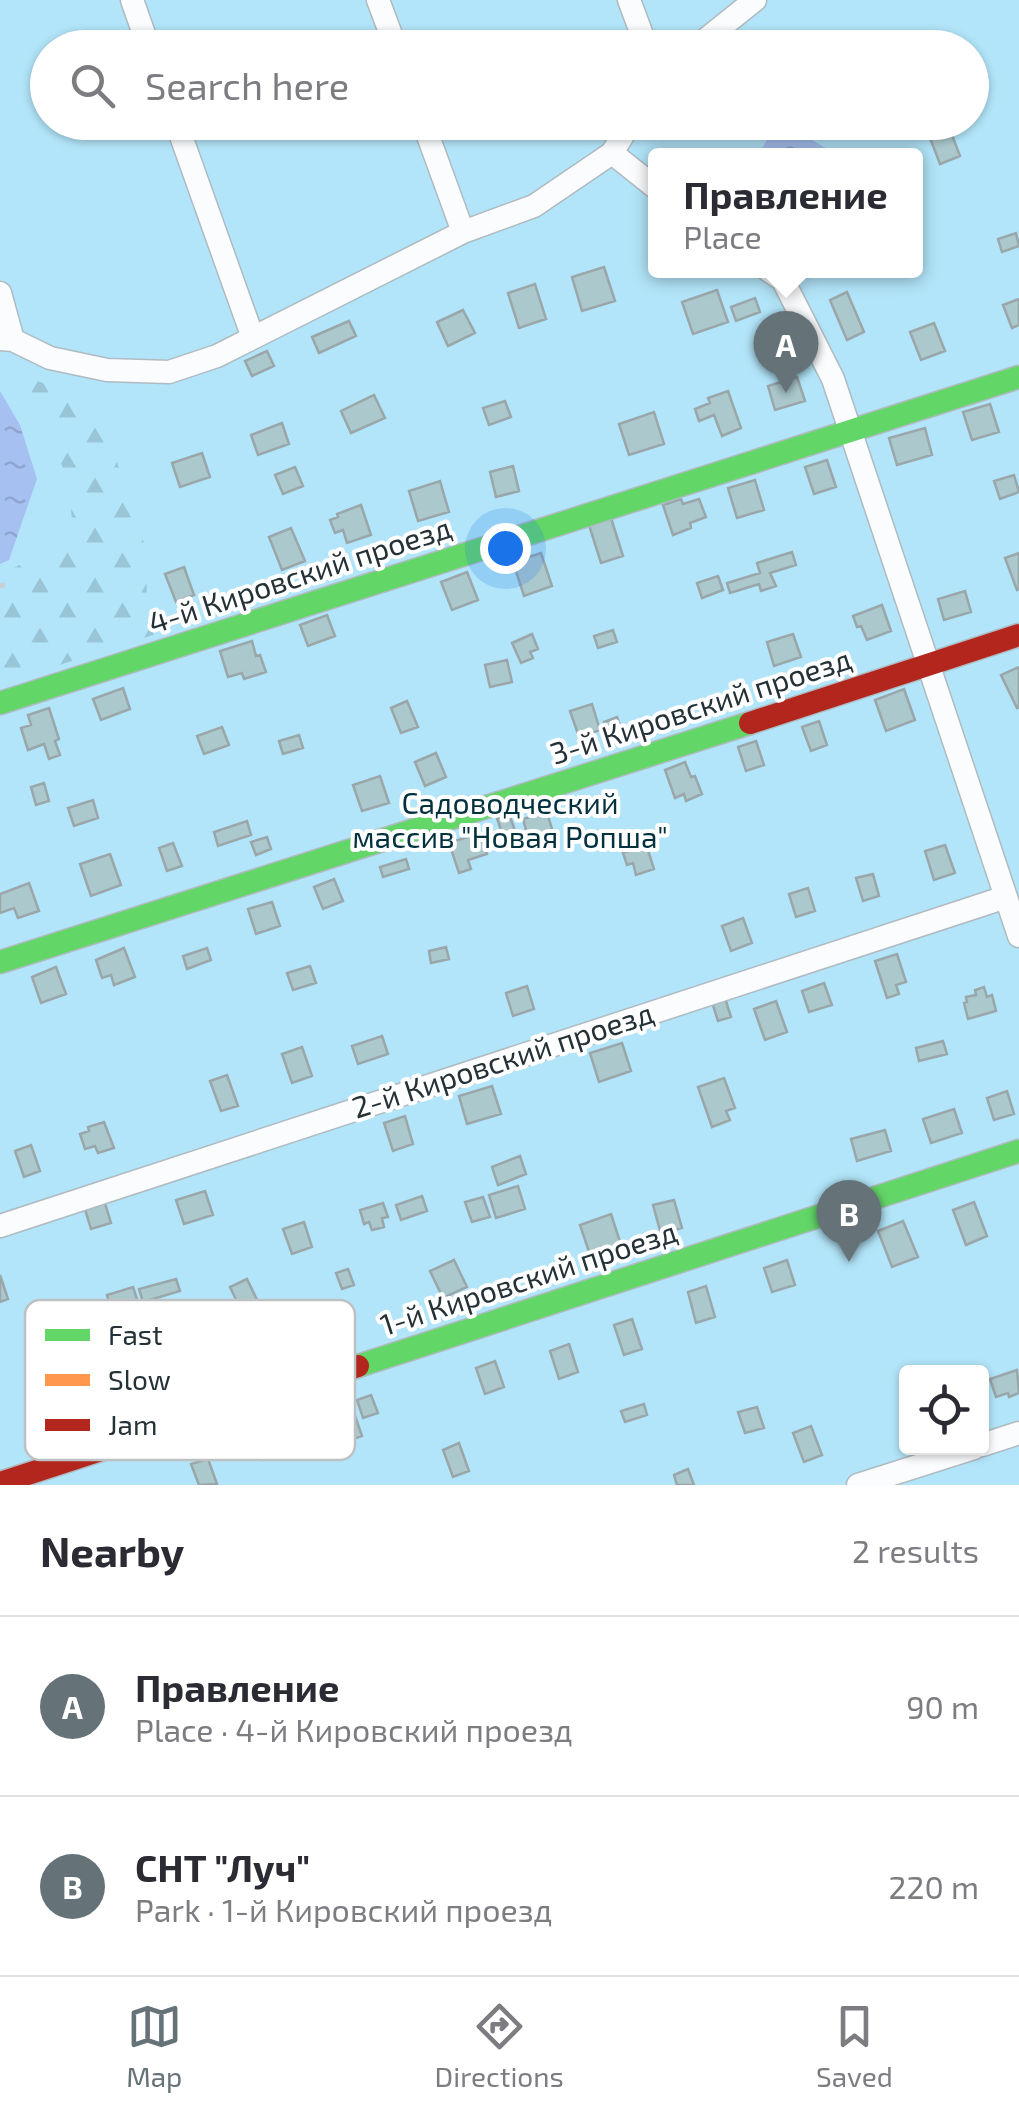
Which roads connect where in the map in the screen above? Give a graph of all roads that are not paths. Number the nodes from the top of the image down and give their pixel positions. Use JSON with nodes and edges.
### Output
{"nodes":[{"id":1,"x":132,"y":0,"type":"edge"},
{"id":2,"x":378,"y":0,"type":"edge"},
{"id":3,"x":630,"y":0,"type":"edge"},
{"id":4,"x":755,"y":0,"type":"edge"},
{"id":5,"x":143,"y":30,"type":"edge"},
{"id":6,"x":389,"y":30,"type":"edge"},
{"id":7,"x":641,"y":30,"type":"edge"},
{"id":8,"x":718,"y":30,"type":"edge"},
{"id":9,"x":182,"y":140,"type":"edge"},
{"id":10,"x":429,"y":140,"type":"edge"},
{"id":11,"x":620,"y":140,"type":"edge"},
{"id":12,"x":612,"y":153,"type":"junction"},
{"id":13,"x":648,"y":182,"type":"edge"},
{"id":14,"x":462,"y":232,"type":"junction"},
{"id":15,"x":780,"y":278,"type":"edge"},
{"id":16,"x":0,"y":293,"type":"edge"},
{"id":17,"x":252,"y":338,"type":"junction"},
{"id":18,"x":6,"y":340,"type":"edge"},
{"id":19,"x":1019,"y":378,"type":"edge"},
{"id":20,"x":850,"y":431,"type":"junction"},
{"id":21,"x":1019,"y":635,"type":"edge"},
{"id":22,"x":929,"y":666,"type":"junction"},
{"id":23,"x":0,"y":703,"type":"edge"},
{"id":24,"x":1006,"y":897,"type":"junction"},
{"id":25,"x":1019,"y":936,"type":"edge"},
{"id":26,"x":0,"y":962,"type":"edge"},
{"id":27,"x":1019,"y":1151,"type":"edge"},
{"id":28,"x":0,"y":1226,"type":"edge"},
{"id":29,"x":355,"y":1367,"type":"edge"},
{"id":30,"x":1019,"y":1433,"type":"edge"},
{"id":31,"x":989,"y":1443,"type":"edge"},
{"id":32,"x":950,"y":1455,"type":"edge"},
{"id":33,"x":71,"y":1460,"type":"edge"},
{"id":34,"x":0,"y":1483,"type":"edge"},
{"id":35,"x":858,"y":1485,"type":"edge"}],
"edges":[{"from":1,"to":5,"type":"street"},
{"from":2,"to":6,"type":"street"},
{"from":3,"to":7,"type":"street"},
{"from":4,"to":8,"type":"street"},
{"from":9,"to":17,"type":"street"},
{"from":10,"to":14,"type":"street"},
{"from":11,"to":12,"type":"street"},
{"from":12,"to":13,"type":"street"},
{"from":12,"to":14,"type":"street"},
{"from":14,"to":17,"type":"street"},
{"from":15,"to":20,"type":"street"},
{"from":16,"to":18,"type":"street"},
{"from":17,"to":18,"type":"street"},
{"from":19,"to":20,"type":"street","name":"4-й Кировский проезд"},
{"from":20,"to":22,"type":"street"},
{"from":20,"to":23,"type":"street","name":"4-й Кировский проезд"},
{"from":21,"to":22,"type":"street","name":"3-й Кировский проезд"},
{"from":22,"to":24,"type":"street"},
{"from":22,"to":26,"type":"street","name":"3-й Кировский проезд"},
{"from":24,"to":25,"type":"street"},
{"from":24,"to":28,"type":"street","name":"2-й Кировский проезд"},
{"from":27,"to":29,"type":"street","name":"1-й Кировский проезд"},
{"from":30,"to":31,"type":"street"},
{"from":32,"to":35,"type":"street"},
{"from":33,"to":34,"type":"street","name":"1-й Кировский проезд"}]}
